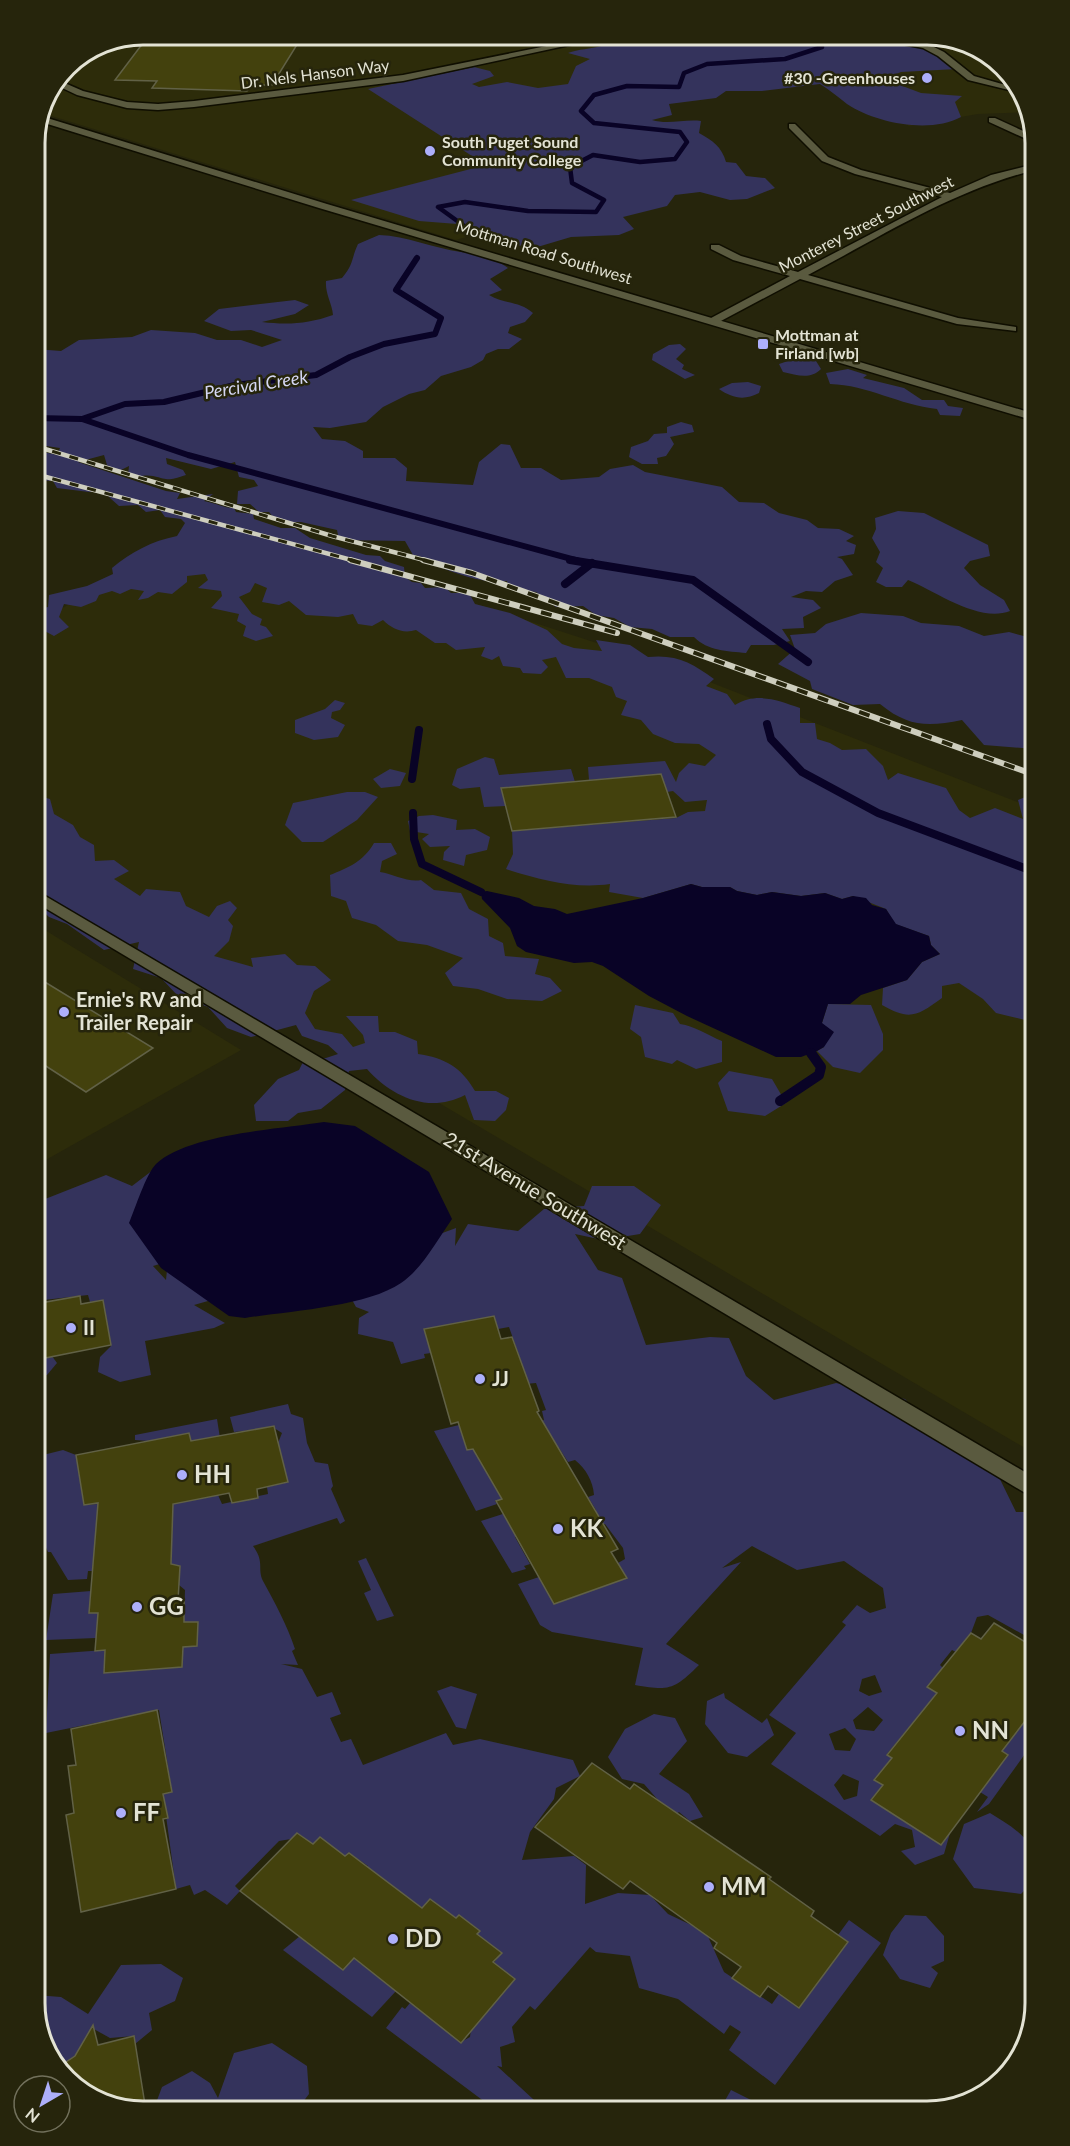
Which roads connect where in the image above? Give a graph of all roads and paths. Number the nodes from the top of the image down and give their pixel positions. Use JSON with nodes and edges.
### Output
{"nodes":[{"id":1,"x":563,"y":45,"type":"edge"},
{"id":2,"x":919,"y":45,"type":"edge"},
{"id":3,"x":65,"y":85,"type":"edge"},
{"id":4,"x":1009,"y":89,"type":"edge"},
{"id":5,"x":992,"y":120,"type":"dead end"},
{"id":6,"x":48,"y":121,"type":"edge"},
{"id":7,"x":792,"y":126,"type":"dead end"},
{"id":8,"x":1024,"y":135,"type":"edge"},
{"id":9,"x":1025,"y":169,"type":"edge"},
{"id":10,"x":951,"y":196,"type":"junction"},
{"id":11,"x":716,"y":246,"type":"dead end"},
{"id":12,"x":799,"y":275,"type":"junction"},
{"id":13,"x":715,"y":320,"type":"junction"},
{"id":14,"x":1012,"y":329,"type":"dead end"},
{"id":15,"x":1025,"y":415,"type":"edge"},
{"id":16,"x":45,"y":901,"type":"edge"},
{"id":17,"x":1025,"y":1482,"type":"edge"}],
"edges":[{"from":1,"to":3,"type":"street","name":"Dr. Nels Hanson Way"},
{"from":2,"to":4,"type":"street"},
{"from":5,"to":8,"type":"street"},
{"from":6,"to":13,"type":"street","name":"Mottman Road Southwest"},
{"from":7,"to":10,"type":"street"},
{"from":9,"to":10,"type":"street","name":"Monterey Street Southwest"},
{"from":10,"to":12,"type":"street","name":"Monterey Street Southwest"},
{"from":11,"to":12,"type":"street"},
{"from":12,"to":13,"type":"street","name":"Monterey Street Southwest"},
{"from":12,"to":14,"type":"street"},
{"from":13,"to":15,"type":"street","name":"Mottman Road Southwest"},
{"from":16,"to":17,"type":"street","name":"21st Avenue Southwest"}]}
